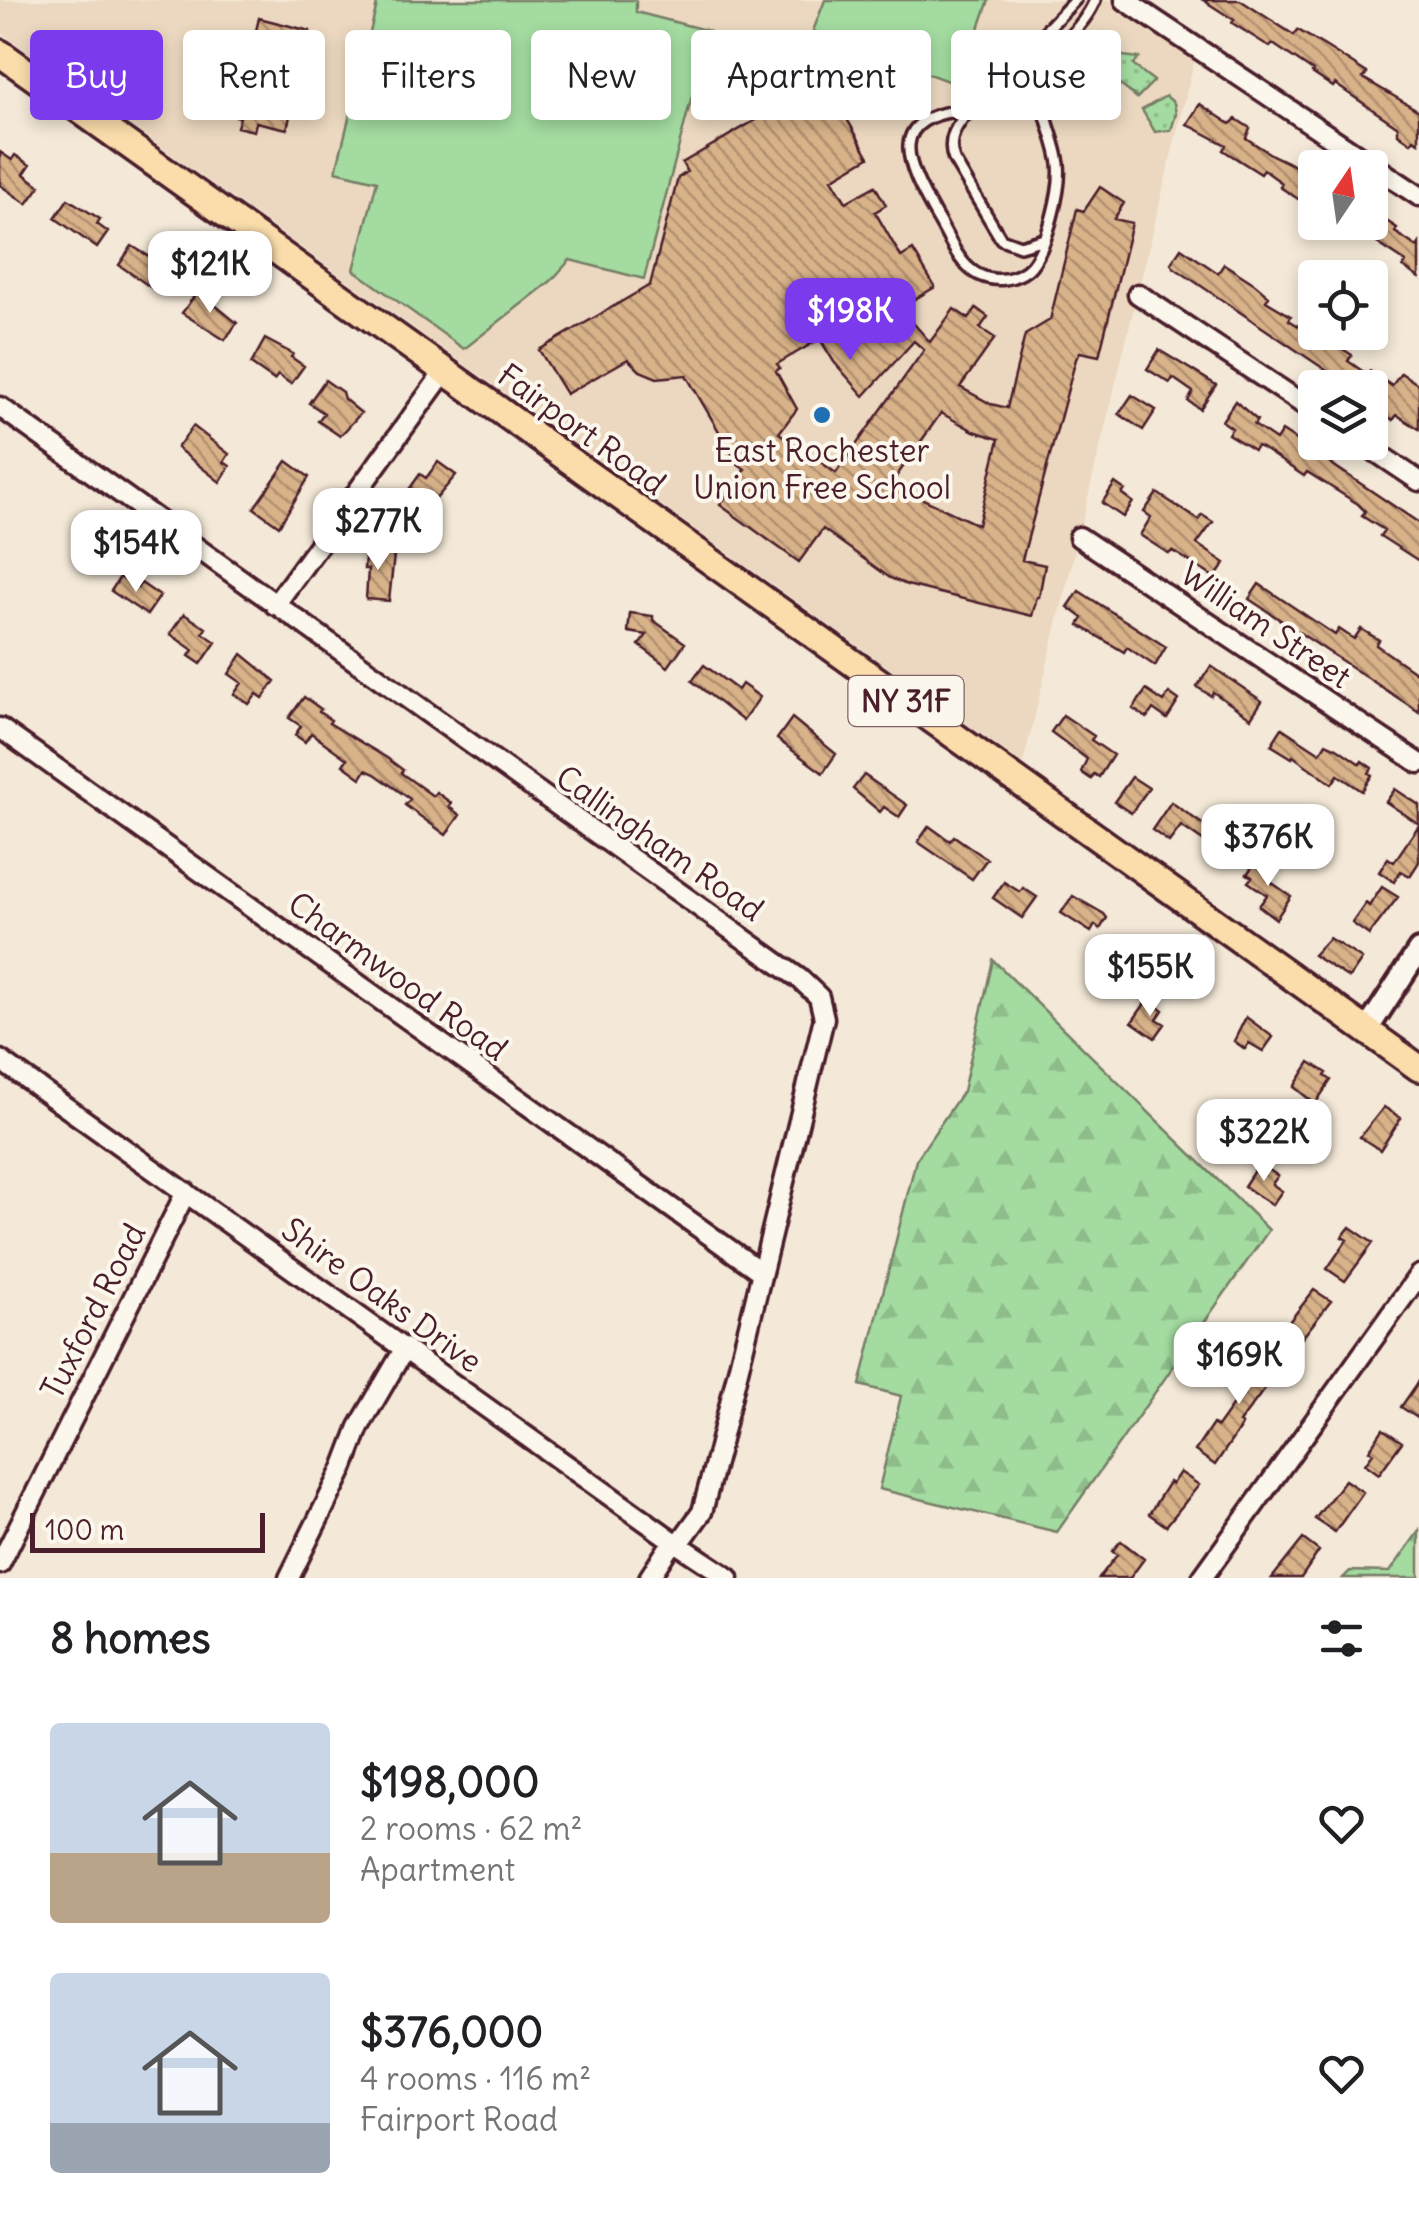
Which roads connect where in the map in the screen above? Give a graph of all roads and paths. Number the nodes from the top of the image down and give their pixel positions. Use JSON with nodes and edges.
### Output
{"nodes":[{"id":1,"x":1074,"y":0,"type":"edge"},
{"id":2,"x":1095,"y":0,"type":"edge"},
{"id":3,"x":1125,"y":0,"type":"edge"},
{"id":4,"x":1045,"y":30,"type":"edge"},
{"id":5,"x":0,"y":54,"type":"edge"},
{"id":6,"x":951,"y":110,"type":"edge"},
{"id":7,"x":962,"y":120,"type":"edge"},
{"id":8,"x":1419,"y":196,"type":"edge"},
{"id":9,"x":1044,"y":238,"type":"junction"},
{"id":10,"x":1138,"y":294,"type":"dead end"},
{"id":11,"x":445,"y":371,"type":"junction"},
{"id":12,"x":1298,"y":401,"type":"edge"},
{"id":13,"x":0,"y":407,"type":"edge"},
{"id":14,"x":1387,"y":460,"type":"edge"},
{"id":15,"x":1419,"y":482,"type":"edge"},
{"id":16,"x":1079,"y":536,"type":"dead end"},
{"id":17,"x":275,"y":605,"type":"junction"},
{"id":18,"x":0,"y":728,"type":"edge"},
{"id":19,"x":1419,"y":763,"type":"edge"},
{"id":20,"x":1419,"y":950,"type":"edge"},
{"id":21,"x":1367,"y":1030,"type":"junction"},
{"id":22,"x":0,"y":1060,"type":"edge"},
{"id":23,"x":1419,"y":1068,"type":"edge"},
{"id":24,"x":186,"y":1192,"type":"junction"},
{"id":25,"x":760,"y":1272,"type":"junction"},
{"id":26,"x":1419,"y":1274,"type":"edge"},
{"id":27,"x":405,"y":1348,"type":"junction"},
{"id":28,"x":675,"y":1543,"type":"junction"},
{"id":29,"x":0,"y":1564,"type":"edge"},
{"id":30,"x":290,"y":1578,"type":"edge"},
{"id":31,"x":649,"y":1578,"type":"edge"},
{"id":32,"x":729,"y":1578,"type":"edge"},
{"id":33,"x":1202,"y":1578,"type":"edge"}],
"edges":[{"from":1,"to":4,"type":"lane"},
{"from":2,"to":9,"type":"lane"},
{"from":3,"to":8,"type":"street"},
{"from":5,"to":11,"type":"main road","name":"Fairport Road","number":"NY 31F"},
{"from":6,"to":9,"type":"lane"},
{"from":7,"to":9,"type":"lane"},
{"from":10,"to":12,"type":"street"},
{"from":11,"to":17,"type":"street"},
{"from":11,"to":21,"type":"main road","name":"Fairport Road","number":"NY 31F"},
{"from":13,"to":17,"type":"street","name":"Callingham Road"},
{"from":14,"to":15,"type":"street"},
{"from":16,"to":19,"type":"street","name":"William Street"},
{"from":17,"to":25,"type":"street","name":"Callingham Road"},
{"from":18,"to":25,"type":"street","name":"Charmwood Road"},
{"from":20,"to":21,"type":"street"},
{"from":21,"to":23,"type":"main road","name":"Fairport Road","number":"NY 31F"},
{"from":22,"to":24,"type":"street","name":"Shire Oaks Drive"},
{"from":24,"to":27,"type":"street","name":"Shire Oaks Drive"},
{"from":24,"to":29,"type":"street","name":"Tuxford Road"},
{"from":25,"to":28,"type":"street","name":"Callingham Road"},
{"from":26,"to":33,"type":"street"},
{"from":27,"to":28,"type":"street","name":"Shire Oaks Drive"},
{"from":27,"to":30,"type":"street"},
{"from":28,"to":31,"type":"street","name":"Callingham Road"},
{"from":28,"to":32,"type":"street","name":"Shire Oaks Drive"}]}
